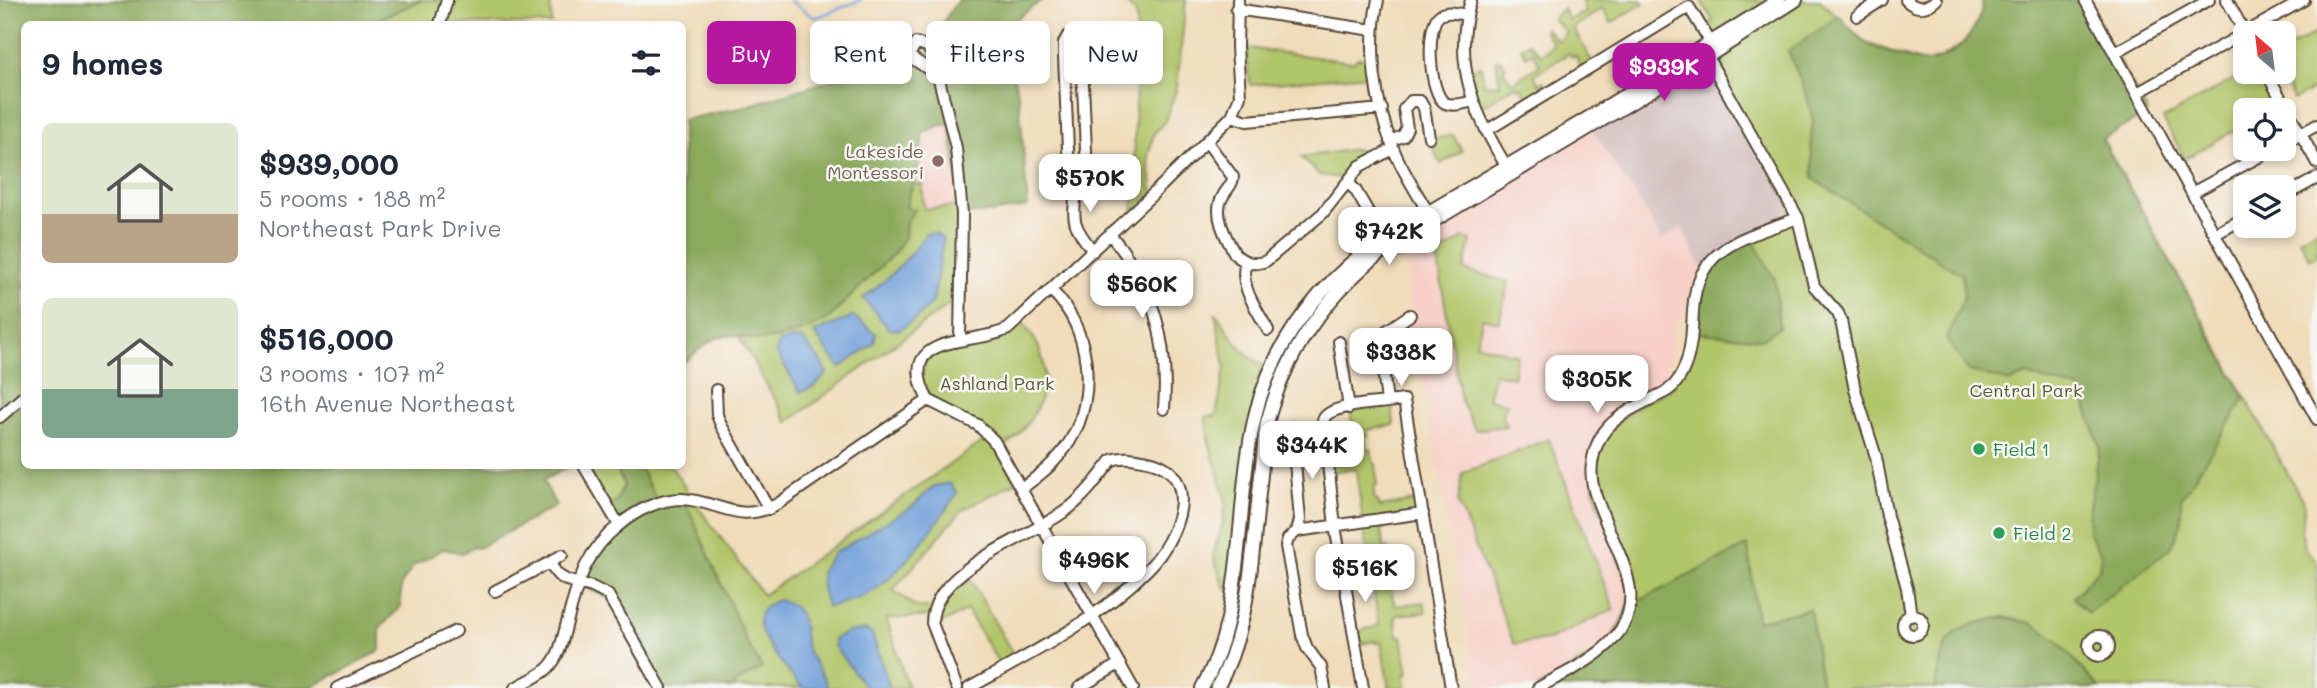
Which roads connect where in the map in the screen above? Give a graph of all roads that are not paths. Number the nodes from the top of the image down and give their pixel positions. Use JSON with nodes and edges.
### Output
{"nodes":[{"id":1,"x":447,"y":0,"type":"edge"},
{"id":2,"x":1378,"y":0,"type":"edge"},
{"id":3,"x":1471,"y":0,"type":"edge"},
{"id":4,"x":1779,"y":0,"type":"edge"},
{"id":5,"x":1796,"y":0,"type":"edge"},
{"id":6,"x":1882,"y":0,"type":"edge"},
{"id":7,"x":1906,"y":0,"type":"edge"},
{"id":8,"x":1936,"y":0,"type":"edge"},
{"id":9,"x":2085,"y":0,"type":"edge"},
{"id":10,"x":2209,"y":0,"type":"edge"},
{"id":11,"x":2227,"y":0,"type":"edge"},
{"id":12,"x":2304,"y":0,"type":"edge"},
{"id":13,"x":1237,"y":5,"type":"edge"},
{"id":14,"x":1467,"y":15,"type":"junction"},
{"id":15,"x":1857,"y":16,"type":"dead end"},
{"id":16,"x":441,"y":21,"type":"edge"},
{"id":17,"x":2238,"y":21,"type":"edge"},
{"id":18,"x":2266,"y":21,"type":"edge"},
{"id":19,"x":1373,"y":30,"type":"junction"},
{"id":20,"x":2233,"y":40,"type":"edge"},
{"id":21,"x":1707,"y":49,"type":"junction"},
{"id":22,"x":2114,"y":53,"type":"junction"},
{"id":23,"x":939,"y":84,"type":"edge"},
{"id":24,"x":2273,"y":84,"type":"edge"},
{"id":25,"x":2137,"y":93,"type":"junction"},
{"id":26,"x":1473,"y":101,"type":"junction"},
{"id":27,"x":1381,"y":109,"type":"junction"},
{"id":28,"x":1232,"y":117,"type":"junction"},
{"id":29,"x":2317,"y":125,"type":"edge"},
{"id":30,"x":1486,"y":131,"type":"junction"},
{"id":31,"x":2300,"y":134,"type":"junction"},
{"id":32,"x":1429,"y":136,"type":"dead end"},
{"id":33,"x":2296,"y":136,"type":"edge"},
{"id":34,"x":1207,"y":142,"type":"junction"},
{"id":35,"x":1392,"y":145,"type":"junction"},
{"id":36,"x":2251,"y":161,"type":"edge"},
{"id":37,"x":2317,"y":163,"type":"edge"},
{"id":38,"x":1509,"y":170,"type":"junction"},
{"id":39,"x":2317,"y":177,"type":"edge"},
{"id":40,"x":1077,"y":180,"type":"junction"},
{"id":41,"x":1348,"y":182,"type":"junction"},
{"id":42,"x":2296,"y":189,"type":"edge"},
{"id":43,"x":2192,"y":193,"type":"junction"},
{"id":44,"x":1431,"y":217,"type":"junction"},
{"id":45,"x":1798,"y":218,"type":"junction"},
{"id":46,"x":2233,"y":224,"type":"edge"},
{"id":47,"x":1378,"y":229,"type":"dead end"},
{"id":48,"x":1110,"y":234,"type":"junction"},
{"id":49,"x":2215,"y":234,"type":"junction"},
{"id":50,"x":1093,"y":251,"type":"junction"},
{"id":51,"x":1246,"y":261,"type":"junction"},
{"id":52,"x":1052,"y":291,"type":"junction"},
{"id":53,"x":1410,"y":315,"type":"dead end"},
{"id":54,"x":1268,"y":330,"type":"dead end"},
{"id":55,"x":960,"y":339,"type":"junction"},
{"id":56,"x":1339,"y":342,"type":"dead end"},
{"id":57,"x":716,"y":390,"type":"dead end"},
{"id":58,"x":21,"y":399,"type":"edge"},
{"id":59,"x":928,"y":400,"type":"junction"},
{"id":60,"x":1387,"y":402,"type":"junction"},
{"id":61,"x":1349,"y":408,"type":"junction"},
{"id":62,"x":1164,"y":409,"type":"dead end"},
{"id":63,"x":0,"y":417,"type":"edge"},
{"id":64,"x":2317,"y":419,"type":"edge"},
{"id":65,"x":1292,"y":427,"type":"dead end"},
{"id":66,"x":586,"y":469,"type":"edge"},
{"id":67,"x":1021,"y":489,"type":"junction"},
{"id":68,"x":769,"y":509,"type":"junction"},
{"id":69,"x":1423,"y":513,"type":"junction"},
{"id":70,"x":619,"y":525,"type":"junction"},
{"id":71,"x":1042,"y":526,"type":"junction"},
{"id":72,"x":1335,"y":526,"type":"junction"},
{"id":73,"x":1297,"y":531,"type":"junction"},
{"id":74,"x":562,"y":555,"type":"dead end"},
{"id":75,"x":549,"y":563,"type":"junction"},
{"id":76,"x":578,"y":584,"type":"junction"},
{"id":77,"x":495,"y":591,"type":"dead end"},
{"id":78,"x":1911,"y":616,"type":"dead end"},
{"id":79,"x":1093,"y":617,"type":"junction"},
{"id":80,"x":456,"y":631,"type":"dead end"},
{"id":81,"x":1119,"y":664,"type":"junction"},
{"id":82,"x":536,"y":677,"type":"junction"},
{"id":83,"x":337,"y":688,"type":"edge"},
{"id":84,"x":515,"y":688,"type":"edge"},
{"id":85,"x":542,"y":688,"type":"edge"},
{"id":86,"x":660,"y":688,"type":"edge"},
{"id":87,"x":957,"y":688,"type":"edge"},
{"id":88,"x":969,"y":688,"type":"edge"},
{"id":89,"x":1079,"y":688,"type":"edge"},
{"id":90,"x":1133,"y":688,"type":"edge"},
{"id":91,"x":1202,"y":688,"type":"edge"},
{"id":92,"x":1216,"y":688,"type":"edge"},
{"id":93,"x":1325,"y":688,"type":"edge"},
{"id":94,"x":1363,"y":688,"type":"edge"},
{"id":95,"x":1451,"y":688,"type":"edge"},
{"id":96,"x":1538,"y":688,"type":"edge"}],
"edges":[{"from":1,"to":16,"type":"street"},
{"from":2,"to":19,"type":"street"},
{"from":3,"to":14,"type":"street"},
{"from":4,"to":21,"type":"street"},
{"from":5,"to":21,"type":"street"},
{"from":6,"to":15,"type":"street"},
{"from":7,"to":8,"type":"street"},
{"from":9,"to":22,"type":"street"},
{"from":10,"to":22,"type":"street"},
{"from":11,"to":17,"type":"street"},
{"from":12,"to":18,"type":"street"},
{"from":13,"to":19,"type":"street"},
{"from":13,"to":28,"type":"street"},
{"from":14,"to":26,"type":"street"},
{"from":14,"to":26,"type":"street"},
{"from":19,"to":27,"type":"street"},
{"from":20,"to":25,"type":"street"},
{"from":21,"to":30,"type":"street"},
{"from":21,"to":38,"type":"street"},
{"from":21,"to":45,"type":"street"},
{"from":22,"to":25,"type":"street"},
{"from":23,"to":55,"type":"street"},
{"from":24,"to":31,"type":"street"},
{"from":25,"to":43,"type":"street"},
{"from":26,"to":30,"type":"street"},
{"from":27,"to":28,"type":"street"},
{"from":27,"to":35,"type":"street"},
{"from":28,"to":34,"type":"street"},
{"from":29,"to":31,"type":"street"},
{"from":30,"to":38,"type":"street"},
{"from":31,"to":33,"type":"street"},
{"from":31,"to":37,"type":"street"},
{"from":32,"to":35,"type":"street"},
{"from":34,"to":48,"type":"street"},
{"from":34,"to":51,"type":"street"},
{"from":35,"to":41,"type":"street"},
{"from":35,"to":44,"type":"street"},
{"from":36,"to":43,"type":"street"},
{"from":38,"to":44,"type":"street"},
{"from":39,"to":42,"type":"street"},
{"from":40,"to":40,"type":"street"},
{"from":40,"to":50,"type":"street"},
{"from":41,"to":47,"type":"street"},
{"from":41,"to":51,"type":"street"},
{"from":43,"to":49,"type":"street"},
{"from":44,"to":91,"type":"street"},
{"from":44,"to":92,"type":"street"},
{"from":45,"to":78,"type":"street"},
{"from":45,"to":96,"type":"street"},
{"from":46,"to":49,"type":"street"},
{"from":48,"to":50,"type":"street"},
{"from":48,"to":62,"type":"street"},
{"from":49,"to":64,"type":"street"},
{"from":50,"to":52,"type":"street"},
{"from":51,"to":54,"type":"street"},
{"from":52,"to":55,"type":"street"},
{"from":52,"to":67,"type":"street"},
{"from":53,"to":60,"type":"street"},
{"from":55,"to":59,"type":"street"},
{"from":56,"to":61,"type":"street"},
{"from":57,"to":68,"type":"street"},
{"from":58,"to":63,"type":"street"},
{"from":59,"to":67,"type":"street"},
{"from":59,"to":68,"type":"street"},
{"from":60,"to":61,"type":"street"},
{"from":60,"to":69,"type":"street"},
{"from":61,"to":72,"type":"street"},
{"from":65,"to":73,"type":"street"},
{"from":66,"to":70,"type":"street"},
{"from":67,"to":71,"type":"street"},
{"from":68,"to":70,"type":"street"},
{"from":69,"to":72,"type":"street"},
{"from":69,"to":95,"type":"street"},
{"from":70,"to":76,"type":"street"},
{"from":71,"to":79,"type":"street"},
{"from":71,"to":79,"type":"street"},
{"from":71,"to":87,"type":"street"},
{"from":72,"to":73,"type":"street"},
{"from":72,"to":94,"type":"street"},
{"from":73,"to":93,"type":"street"},
{"from":74,"to":75,"type":"street"},
{"from":75,"to":76,"type":"street"},
{"from":75,"to":77,"type":"street"},
{"from":76,"to":82,"type":"street"},
{"from":76,"to":86,"type":"street"},
{"from":79,"to":81,"type":"street"},
{"from":79,"to":88,"type":"street"},
{"from":80,"to":83,"type":"street"},
{"from":81,"to":89,"type":"street"},
{"from":81,"to":90,"type":"street"},
{"from":82,"to":84,"type":"street"},
{"from":82,"to":85,"type":"street"}]}
